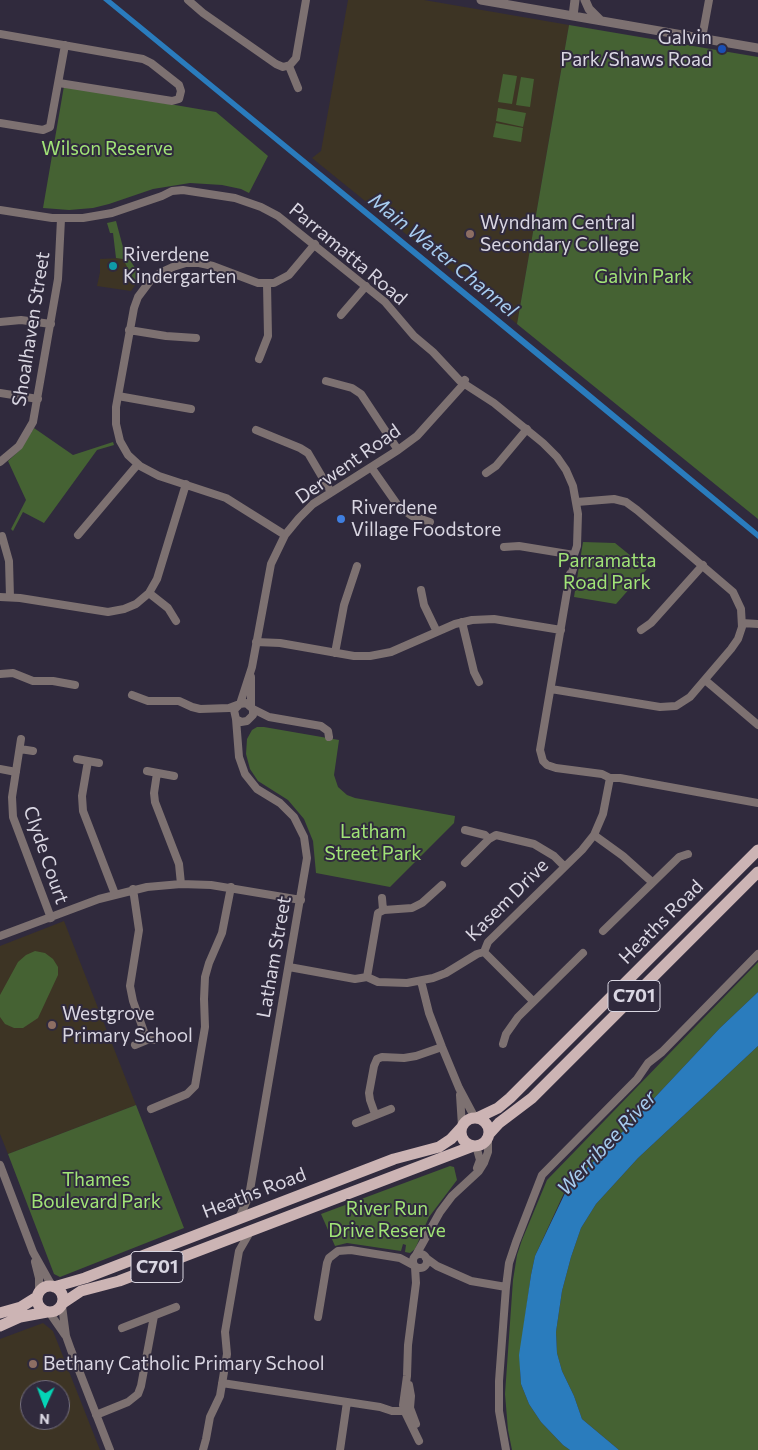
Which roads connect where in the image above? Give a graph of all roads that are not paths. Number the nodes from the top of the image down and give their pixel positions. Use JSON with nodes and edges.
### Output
{"nodes":[{"id":1,"x":188,"y":0,"type":"edge"},
{"id":2,"x":306,"y":0,"type":"edge"},
{"id":3,"x":481,"y":0,"type":"edge"},
{"id":4,"x":575,"y":0,"type":"edge"},
{"id":5,"x":585,"y":0,"type":"edge"},
{"id":6,"x":708,"y":0,"type":"edge"},
{"id":7,"x":573,"y":16,"type":"junction"},
{"id":8,"x":600,"y":20,"type":"junction"},
{"id":9,"x":0,"y":34,"type":"edge"},
{"id":10,"x":702,"y":38,"type":"junction"},
{"id":11,"x":66,"y":45,"type":"junction"},
{"id":12,"x":758,"y":48,"type":"edge"},
{"id":13,"x":289,"y":66,"type":"junction"},
{"id":14,"x":59,"y":83,"type":"junction"},
{"id":15,"x":298,"y":88,"type":"dead end"},
{"id":16,"x":0,"y":123,"type":"edge"},
{"id":17,"x":0,"y":210,"type":"edge"},
{"id":18,"x":61,"y":219,"type":"junction"},
{"id":19,"x":315,"y":244,"type":"junction"},
{"id":20,"x":267,"y":284,"type":"junction"},
{"id":21,"x":366,"y":286,"type":"junction"},
{"id":22,"x":341,"y":315,"type":"dead end"},
{"id":23,"x":0,"y":322,"type":"edge"},
{"id":24,"x":51,"y":324,"type":"junction"},
{"id":25,"x":129,"y":330,"type":"junction"},
{"id":26,"x":196,"y":338,"type":"dead end"},
{"id":27,"x":259,"y":359,"type":"dead end"},
{"id":28,"x":326,"y":381,"type":"dead end"},
{"id":29,"x":463,"y":381,"type":"junction"},
{"id":30,"x":0,"y":393,"type":"edge"},
{"id":31,"x":118,"y":396,"type":"junction"},
{"id":32,"x":38,"y":399,"type":"junction"},
{"id":33,"x":191,"y":409,"type":"dead end"},
{"id":34,"x":527,"y":429,"type":"junction"},
{"id":35,"x":256,"y":430,"type":"dead end"},
{"id":36,"x":398,"y":450,"type":"junction"},
{"id":37,"x":0,"y":462,"type":"edge"},
{"id":38,"x":138,"y":464,"type":"junction"},
{"id":39,"x":371,"y":467,"type":"junction"},
{"id":40,"x":486,"y":473,"type":"dead end"},
{"id":41,"x":186,"y":484,"type":"junction"},
{"id":42,"x":332,"y":492,"type":"junction"},
{"id":43,"x":577,"y":502,"type":"junction"},
{"id":44,"x":430,"y":522,"type":"dead end"},
{"id":45,"x":78,"y":535,"type":"dead end"},
{"id":46,"x":285,"y":535,"type":"junction"},
{"id":47,"x":2,"y":536,"type":"dead end"},
{"id":48,"x":504,"y":547,"type":"dead end"},
{"id":49,"x":572,"y":554,"type":"junction"},
{"id":50,"x":703,"y":565,"type":"junction"},
{"id":51,"x":357,"y":566,"type":"dead end"},
{"id":52,"x":421,"y":590,"type":"dead end"},
{"id":53,"x":148,"y":593,"type":"junction"},
{"id":54,"x":0,"y":597,"type":"edge"},
{"id":55,"x":10,"y":597,"type":"junction"},
{"id":56,"x":176,"y":621,"type":"dead end"},
{"id":57,"x":462,"y":622,"type":"junction"},
{"id":58,"x":742,"y":622,"type":"junction"},
{"id":59,"x":758,"y":624,"type":"edge"},
{"id":60,"x":561,"y":630,"type":"junction"},
{"id":61,"x":640,"y":630,"type":"dead end"},
{"id":62,"x":437,"y":632,"type":"junction"},
{"id":63,"x":257,"y":639,"type":"junction"},
{"id":64,"x":335,"y":653,"type":"junction"},
{"id":65,"x":252,"y":668,"type":"junction"},
{"id":66,"x":0,"y":674,"type":"edge"},
{"id":67,"x":705,"y":680,"type":"junction"},
{"id":68,"x":479,"y":682,"type":"dead end"},
{"id":69,"x":75,"y":685,"type":"dead end"},
{"id":70,"x":551,"y":689,"type":"junction"},
{"id":71,"x":132,"y":695,"type":"dead end"},
{"id":72,"x":239,"y":704,"type":"junction"},
{"id":73,"x":222,"y":708,"type":"junction"},
{"id":74,"x":252,"y":708,"type":"junction"},
{"id":75,"x":236,"y":717,"type":"junction"},
{"id":76,"x":270,"y":717,"type":"junction"},
{"id":77,"x":248,"y":720,"type":"junction"},
{"id":78,"x":758,"y":725,"type":"edge"},
{"id":79,"x":329,"y":737,"type":"dead end"},
{"id":80,"x":21,"y":739,"type":"dead end"},
{"id":81,"x":239,"y":748,"type":"junction"},
{"id":82,"x":20,"y":749,"type":"junction"},
{"id":83,"x":33,"y":752,"type":"dead end"},
{"id":84,"x":77,"y":759,"type":"dead end"},
{"id":85,"x":88,"y":761,"type":"junction"},
{"id":86,"x":99,"y":763,"type":"dead end"},
{"id":87,"x":0,"y":770,"type":"edge"},
{"id":88,"x":147,"y":771,"type":"dead end"},
{"id":89,"x":16,"y":772,"type":"junction"},
{"id":90,"x":157,"y":773,"type":"junction"},
{"id":91,"x":174,"y":776,"type":"dead end"},
{"id":92,"x":610,"y":780,"type":"junction"},
{"id":93,"x":758,"y":803,"type":"edge"},
{"id":94,"x":465,"y":830,"type":"dead end"},
{"id":95,"x":594,"y":835,"type":"junction"},
{"id":96,"x":489,"y":839,"type":"junction"},
{"id":97,"x":758,"y":850,"type":"edge"},
{"id":98,"x":688,"y":854,"type":"dead end"},
{"id":99,"x":465,"y":863,"type":"dead end"},
{"id":100,"x":564,"y":866,"type":"junction"},
{"id":101,"x":758,"y":872,"type":"edge"},
{"id":102,"x":652,"y":882,"type":"junction"},
{"id":103,"x":181,"y":884,"type":"junction"},
{"id":104,"x":442,"y":885,"type":"dead end"},
{"id":105,"x":231,"y":888,"type":"junction"},
{"id":106,"x":133,"y":889,"type":"junction"},
{"id":107,"x":115,"y":894,"type":"junction"},
{"id":108,"x":382,"y":898,"type":"dead end"},
{"id":109,"x":301,"y":900,"type":"junction"},
{"id":110,"x":383,"y":910,"type":"junction"},
{"id":111,"x":51,"y":918,"type":"junction"},
{"id":112,"x":603,"y":931,"type":"dead end"},
{"id":113,"x":0,"y":936,"type":"edge"},
{"id":114,"x":484,"y":952,"type":"junction"},
{"id":115,"x":583,"y":953,"type":"dead end"},
{"id":116,"x":758,"y":954,"type":"edge"},
{"id":117,"x":289,"y":967,"type":"junction"},
{"id":118,"x":367,"y":977,"type":"junction"},
{"id":119,"x":421,"y":982,"type":"junction"},
{"id":120,"x":533,"y":1001,"type":"junction"},
{"id":121,"x":503,"y":1044,"type":"dead end"},
{"id":122,"x":135,"y":1045,"type":"dead end"},
{"id":123,"x":442,"y":1047,"type":"junction"},
{"id":124,"x":458,"y":1088,"type":"junction"},
{"id":125,"x":151,"y":1109,"type":"dead end"},
{"id":126,"x":391,"y":1109,"type":"dead end"},
{"id":127,"x":374,"y":1114,"type":"junction"},
{"id":128,"x":476,"y":1118,"type":"junction"},
{"id":129,"x":356,"y":1123,"type":"dead end"},
{"id":130,"x":462,"y":1126,"type":"junction"},
{"id":131,"x":489,"y":1137,"type":"junction"},
{"id":132,"x":474,"y":1146,"type":"junction"},
{"id":133,"x":0,"y":1165,"type":"edge"},
{"id":134,"x":467,"y":1182,"type":"junction"},
{"id":135,"x":249,"y":1196,"type":"junction"},
{"id":136,"x":261,"y":1210,"type":"junction"},
{"id":137,"x":239,"y":1218,"type":"junction"},
{"id":138,"x":251,"y":1230,"type":"junction"},
{"id":139,"x":224,"y":1240,"type":"junction"},
{"id":140,"x":239,"y":1251,"type":"junction"},
{"id":141,"x":33,"y":1252,"type":"junction"},
{"id":142,"x":420,"y":1261,"type":"junction"},
{"id":143,"x":53,"y":1286,"type":"junction"},
{"id":144,"x":506,"y":1287,"type":"junction"},
{"id":145,"x":38,"y":1295,"type":"junction"},
{"id":146,"x":62,"y":1304,"type":"junction"},
{"id":147,"x":176,"y":1307,"type":"dead end"},
{"id":148,"x":48,"y":1312,"type":"junction"},
{"id":149,"x":0,"y":1313,"type":"edge"},
{"id":150,"x":154,"y":1316,"type":"junction"},
{"id":151,"x":318,"y":1317,"type":"dead end"},
{"id":152,"x":0,"y":1326,"type":"edge"},
{"id":153,"x":122,"y":1328,"type":"dead end"},
{"id":154,"x":66,"y":1336,"type":"junction"},
{"id":155,"x":222,"y":1383,"type":"junction"},
{"id":156,"x":347,"y":1402,"type":"junction"},
{"id":157,"x":406,"y":1409,"type":"junction"},
{"id":158,"x":96,"y":1415,"type":"junction"},
{"id":159,"x":110,"y":1450,"type":"edge"},
{"id":160,"x":203,"y":1450,"type":"edge"},
{"id":161,"x":340,"y":1450,"type":"edge"},
{"id":162,"x":421,"y":1450,"type":"edge"},
{"id":163,"x":506,"y":1450,"type":"edge"}],
"edges":[{"from":1,"to":13,"type":"street"},
{"from":2,"to":13,"type":"street"},
{"from":3,"to":7,"type":"street"},
{"from":4,"to":7,"type":"street"},
{"from":5,"to":8,"type":"street"},
{"from":6,"to":10,"type":"street"},
{"from":7,"to":8,"type":"street"},
{"from":8,"to":10,"type":"street"},
{"from":9,"to":11,"type":"street"},
{"from":10,"to":12,"type":"street"},
{"from":11,"to":14,"type":"street"},
{"from":11,"to":14,"type":"street"},
{"from":13,"to":15,"type":"street"},
{"from":14,"to":16,"type":"street"},
{"from":17,"to":18,"type":"street","name":"Parramatta Road"},
{"from":18,"to":19,"type":"street","name":"Parramatta Road"},
{"from":18,"to":24,"type":"street","name":"Shoalhaven Street"},
{"from":19,"to":20,"type":"street"},
{"from":19,"to":21,"type":"street","name":"Parramatta Road"},
{"from":20,"to":25,"type":"street"},
{"from":20,"to":27,"type":"street"},
{"from":21,"to":22,"type":"street"},
{"from":21,"to":29,"type":"street","name":"Parramatta Road"},
{"from":23,"to":24,"type":"street"},
{"from":24,"to":32,"type":"street","name":"Shoalhaven Street"},
{"from":25,"to":26,"type":"street"},
{"from":25,"to":31,"type":"street"},
{"from":28,"to":36,"type":"street"},
{"from":29,"to":34,"type":"street","name":"Parramatta Road"},
{"from":29,"to":36,"type":"street","name":"Derwent Road"},
{"from":30,"to":32,"type":"street"},
{"from":31,"to":33,"type":"street"},
{"from":31,"to":38,"type":"street"},
{"from":32,"to":37,"type":"street","name":"Shoalhaven Street"},
{"from":34,"to":40,"type":"street"},
{"from":34,"to":43,"type":"street","name":"Parramatta Road"},
{"from":35,"to":42,"type":"street"},
{"from":36,"to":39,"type":"street","name":"Derwent Road"},
{"from":38,"to":41,"type":"street"},
{"from":38,"to":45,"type":"street"},
{"from":39,"to":42,"type":"street","name":"Derwent Road"},
{"from":39,"to":44,"type":"street"},
{"from":41,"to":46,"type":"street"},
{"from":41,"to":53,"type":"street"},
{"from":42,"to":46,"type":"street","name":"Derwent Road"},
{"from":43,"to":49,"type":"street","name":"Parramatta Road"},
{"from":43,"to":50,"type":"street"},
{"from":46,"to":63,"type":"street","name":"Derwent Road"},
{"from":47,"to":55,"type":"street"},
{"from":48,"to":49,"type":"street"},
{"from":49,"to":60,"type":"street","name":"Parramatta Road"},
{"from":50,"to":58,"type":"street"},
{"from":50,"to":61,"type":"street"},
{"from":51,"to":64,"type":"street"},
{"from":52,"to":62,"type":"street"},
{"from":53,"to":55,"type":"street"},
{"from":53,"to":56,"type":"street"},
{"from":54,"to":55,"type":"street"},
{"from":57,"to":60,"type":"street"},
{"from":57,"to":62,"type":"street"},
{"from":57,"to":68,"type":"street"},
{"from":58,"to":59,"type":"street"},
{"from":58,"to":67,"type":"street"},
{"from":60,"to":70,"type":"street","name":"Parramatta Road"},
{"from":62,"to":64,"type":"street"},
{"from":63,"to":64,"type":"street"},
{"from":63,"to":65,"type":"street","name":"Derwent Road"},
{"from":65,"to":72,"type":"street","name":"Derwent Road"},
{"from":65,"to":74,"type":"street","name":"Derwent Road"},
{"from":66,"to":69,"type":"street"},
{"from":67,"to":70,"type":"street"},
{"from":67,"to":78,"type":"street"},
{"from":70,"to":92,"type":"street","name":"Parramatta Road"},
{"from":71,"to":73,"type":"street"},
{"from":72,"to":73,"type":"street"},
{"from":72,"to":74,"type":"street"},
{"from":72,"to":75,"type":"street"},
{"from":73,"to":75,"type":"street"},
{"from":74,"to":76,"type":"street"},
{"from":74,"to":77,"type":"street"},
{"from":75,"to":77,"type":"street"},
{"from":75,"to":81,"type":"street","name":"Latham Street"},
{"from":76,"to":77,"type":"street"},
{"from":76,"to":79,"type":"street"},
{"from":77,"to":81,"type":"street","name":"Latham Street"},
{"from":80,"to":82,"type":"street","name":"Clyde Court"},
{"from":81,"to":109,"type":"street","name":"Latham Street"},
{"from":82,"to":83,"type":"street"},
{"from":82,"to":89,"type":"street","name":"Clyde Court"},
{"from":84,"to":85,"type":"street"},
{"from":85,"to":86,"type":"street"},
{"from":85,"to":107,"type":"street"},
{"from":87,"to":89,"type":"street"},
{"from":88,"to":90,"type":"street"},
{"from":89,"to":111,"type":"street","name":"Clyde Court"},
{"from":90,"to":91,"type":"street"},
{"from":90,"to":103,"type":"street"},
{"from":92,"to":93,"type":"street"},
{"from":92,"to":95,"type":"street","name":"Kasem Drive"},
{"from":94,"to":96,"type":"street"},
{"from":95,"to":100,"type":"street","name":"Kasem Drive"},
{"from":95,"to":102,"type":"street"},
{"from":96,"to":99,"type":"street"},
{"from":96,"to":100,"type":"street"},
{"from":97,"to":128,"type":"main road","name":"Heaths Road","number":"C701"},
{"from":98,"to":102,"type":"street"},
{"from":100,"to":114,"type":"street","name":"Kasem Drive"},
{"from":101,"to":131,"type":"main road","name":"Heaths Road","number":"C701"},
{"from":102,"to":112,"type":"street"},
{"from":103,"to":105,"type":"street"},
{"from":103,"to":106,"type":"street"},
{"from":104,"to":110,"type":"street"},
{"from":105,"to":109,"type":"street"},
{"from":105,"to":125,"type":"street"},
{"from":106,"to":107,"type":"street"},
{"from":106,"to":122,"type":"street"},
{"from":107,"to":111,"type":"street"},
{"from":108,"to":110,"type":"street"},
{"from":109,"to":117,"type":"street","name":"Latham Street"},
{"from":110,"to":118,"type":"street"},
{"from":111,"to":113,"type":"street"},
{"from":114,"to":119,"type":"street","name":"Kasem Drive"},
{"from":114,"to":120,"type":"street"},
{"from":115,"to":120,"type":"street"},
{"from":116,"to":144,"type":"street"},
{"from":117,"to":118,"type":"street","name":"Kasem Drive"},
{"from":117,"to":135,"type":"street","name":"Latham Street"},
{"from":118,"to":119,"type":"street","name":"Kasem Drive"},
{"from":119,"to":123,"type":"street"},
{"from":120,"to":121,"type":"street"},
{"from":123,"to":124,"type":"street"},
{"from":123,"to":127,"type":"street"},
{"from":124,"to":128,"type":"street"},
{"from":124,"to":130,"type":"street"},
{"from":126,"to":127,"type":"street"},
{"from":127,"to":129,"type":"street"},
{"from":128,"to":130,"type":"main road","number":"C701"},
{"from":128,"to":131,"type":"main road"},
{"from":130,"to":132,"type":"main road"},
{"from":130,"to":136,"type":"main road","name":"Heaths Road","number":"C701"},
{"from":131,"to":132,"type":"main road","number":"C701"},
{"from":131,"to":134,"type":"street"},
{"from":132,"to":134,"type":"street"},
{"from":132,"to":138,"type":"main road","name":"Heaths Road","number":"C701"},
{"from":133,"to":141,"type":"street"},
{"from":134,"to":142,"type":"street"},
{"from":135,"to":136,"type":"street"},
{"from":135,"to":137,"type":"street","name":"Latham Street"},
{"from":136,"to":137,"type":"main road","name":"Heaths Road","number":"C701"},
{"from":137,"to":143,"type":"main road","name":"Heaths Road","number":"C701"},
{"from":138,"to":139,"type":"main road","name":"Heaths Road","number":"C701"},
{"from":138,"to":140,"type":"street"},
{"from":139,"to":140,"type":"street"},
{"from":139,"to":146,"type":"main road","name":"Heaths Road","number":"C701"},
{"from":140,"to":155,"type":"street"},
{"from":141,"to":143,"type":"street"},
{"from":141,"to":145,"type":"street"},
{"from":142,"to":144,"type":"street"},
{"from":142,"to":151,"type":"street"},
{"from":142,"to":157,"type":"street"},
{"from":143,"to":145,"type":"main road","number":"C701"},
{"from":143,"to":146,"type":"main road"},
{"from":144,"to":163,"type":"street"},
{"from":145,"to":148,"type":"main road"},
{"from":145,"to":149,"type":"main road","number":"C701"},
{"from":146,"to":148,"type":"main road","number":"C701"},
{"from":146,"to":154,"type":"street"},
{"from":147,"to":150,"type":"street"},
{"from":148,"to":152,"type":"main road","number":"C701"},
{"from":148,"to":154,"type":"street"},
{"from":150,"to":153,"type":"street"},
{"from":150,"to":158,"type":"street"},
{"from":154,"to":158,"type":"street"},
{"from":155,"to":156,"type":"street"},
{"from":155,"to":160,"type":"street"},
{"from":156,"to":157,"type":"street"},
{"from":156,"to":161,"type":"street"},
{"from":157,"to":162,"type":"street"},
{"from":158,"to":159,"type":"street"}]}
